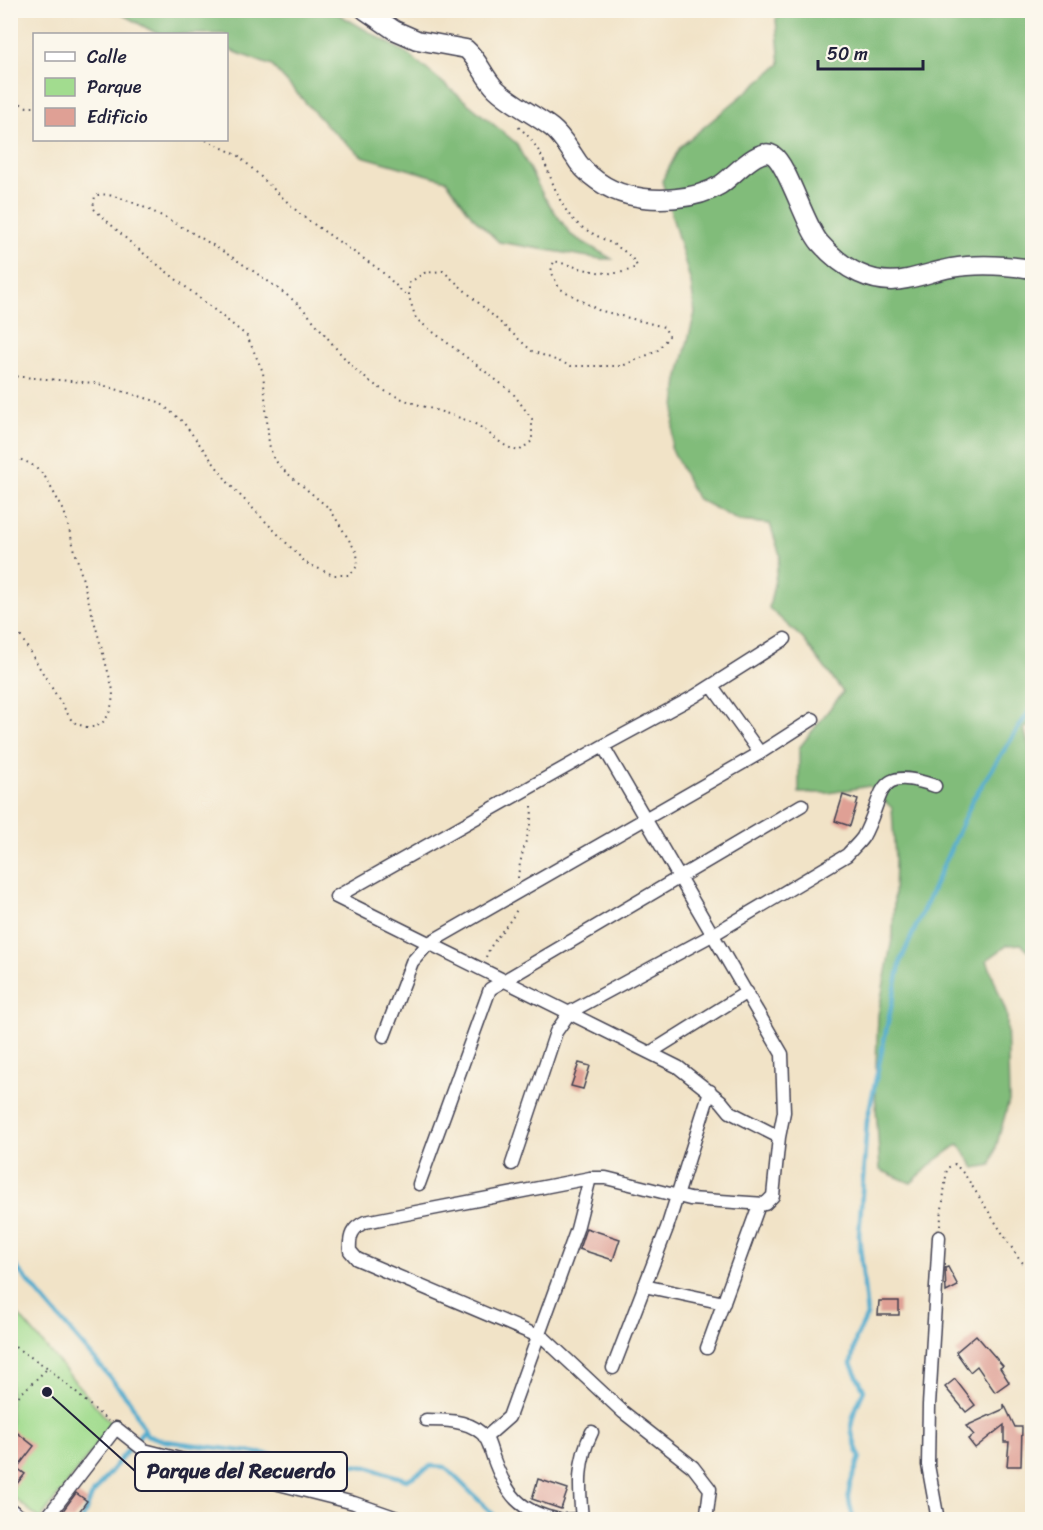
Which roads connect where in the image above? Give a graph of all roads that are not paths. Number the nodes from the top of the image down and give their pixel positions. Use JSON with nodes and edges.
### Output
{"nodes":[{"id":1,"x":365,"y":10,"type":"edge"},
{"id":2,"x":1032,"y":269,"type":"edge"},
{"id":3,"x":785,"y":639,"type":"dead end"},
{"id":4,"x":712,"y":686,"type":"junction"},
{"id":5,"x":813,"y":719,"type":"dead end"},
{"id":6,"x":603,"y":746,"type":"junction"},
{"id":7,"x":760,"y":753,"type":"junction"},
{"id":8,"x":935,"y":786,"type":"dead end"},
{"id":9,"x":802,"y":805,"type":"dead end"},
{"id":10,"x":645,"y":820,"type":"junction"},
{"id":11,"x":679,"y":879,"type":"junction"},
{"id":12,"x":714,"y":934,"type":"junction"},
{"id":13,"x":429,"y":943,"type":"junction"},
{"id":14,"x":503,"y":979,"type":"junction"},
{"id":15,"x":747,"y":992,"type":"junction"},
{"id":16,"x":570,"y":1012,"type":"junction"},
{"id":17,"x":384,"y":1035,"type":"dead end"},
{"id":18,"x":651,"y":1052,"type":"junction"},
{"id":19,"x":710,"y":1091,"type":"junction"},
{"id":20,"x":779,"y":1137,"type":"junction"},
{"id":21,"x":512,"y":1164,"type":"dead end"},
{"id":22,"x":590,"y":1178,"type":"junction"},
{"id":23,"x":419,"y":1184,"type":"dead end"},
{"id":24,"x":677,"y":1196,"type":"junction"},
{"id":25,"x":759,"y":1205,"type":"junction"},
{"id":26,"x":939,"y":1237,"type":"road end"},
{"id":27,"x":644,"y":1286,"type":"junction"},
{"id":28,"x":724,"y":1303,"type":"junction"},
{"id":29,"x":540,"y":1337,"type":"junction"},
{"id":30,"x":707,"y":1348,"type":"dead end"},
{"id":31,"x":613,"y":1368,"type":"dead end"},
{"id":32,"x":426,"y":1420,"type":"dead end"},
{"id":33,"x":592,"y":1432,"type":"dead end"},
{"id":34,"x":485,"y":1438,"type":"junction"},
{"id":35,"x":10,"y":1509,"type":"edge"},
{"id":36,"x":582,"y":1519,"type":"edge"},
{"id":37,"x":25,"y":1520,"type":"edge"},
{"id":38,"x":45,"y":1520,"type":"edge"},
{"id":39,"x":403,"y":1520,"type":"edge"},
{"id":40,"x":562,"y":1520,"type":"edge"},
{"id":41,"x":590,"y":1520,"type":"edge"},
{"id":42,"x":703,"y":1520,"type":"edge"},
{"id":43,"x":938,"y":1520,"type":"edge"}],
"edges":[{"from":1,"to":2,"type":"street"},
{"from":3,"to":4,"type":"street"},
{"from":4,"to":6,"type":"street"},
{"from":4,"to":7,"type":"street"},
{"from":5,"to":7,"type":"street"},
{"from":6,"to":10,"type":"street"},
{"from":6,"to":13,"type":"street"},
{"from":7,"to":10,"type":"street"},
{"from":8,"to":12,"type":"street"},
{"from":9,"to":11,"type":"street"},
{"from":10,"to":11,"type":"street"},
{"from":10,"to":13,"type":"street"},
{"from":11,"to":12,"type":"street"},
{"from":11,"to":14,"type":"street"},
{"from":12,"to":15,"type":"street"},
{"from":12,"to":16,"type":"street"},
{"from":13,"to":14,"type":"street"},
{"from":13,"to":17,"type":"street"},
{"from":14,"to":16,"type":"street"},
{"from":14,"to":23,"type":"street"},
{"from":15,"to":18,"type":"street"},
{"from":15,"to":20,"type":"street"},
{"from":16,"to":18,"type":"street"},
{"from":16,"to":21,"type":"street"},
{"from":18,"to":19,"type":"street"},
{"from":19,"to":20,"type":"street"},
{"from":19,"to":24,"type":"street"},
{"from":20,"to":25,"type":"street"},
{"from":22,"to":24,"type":"street"},
{"from":22,"to":29,"type":"street"},
{"from":22,"to":29,"type":"street"},
{"from":24,"to":25,"type":"street"},
{"from":24,"to":27,"type":"street"},
{"from":25,"to":28,"type":"street"},
{"from":26,"to":43,"type":"street"},
{"from":27,"to":28,"type":"street"},
{"from":27,"to":31,"type":"street"},
{"from":28,"to":30,"type":"street"},
{"from":29,"to":34,"type":"street"},
{"from":29,"to":42,"type":"street"},
{"from":32,"to":34,"type":"street"},
{"from":33,"to":36,"type":"street"},
{"from":34,"to":40,"type":"street"},
{"from":35,"to":37,"type":"street"},
{"from":36,"to":40,"type":"street"},
{"from":36,"to":41,"type":"street"},
{"from":38,"to":39,"type":"street"}]}
